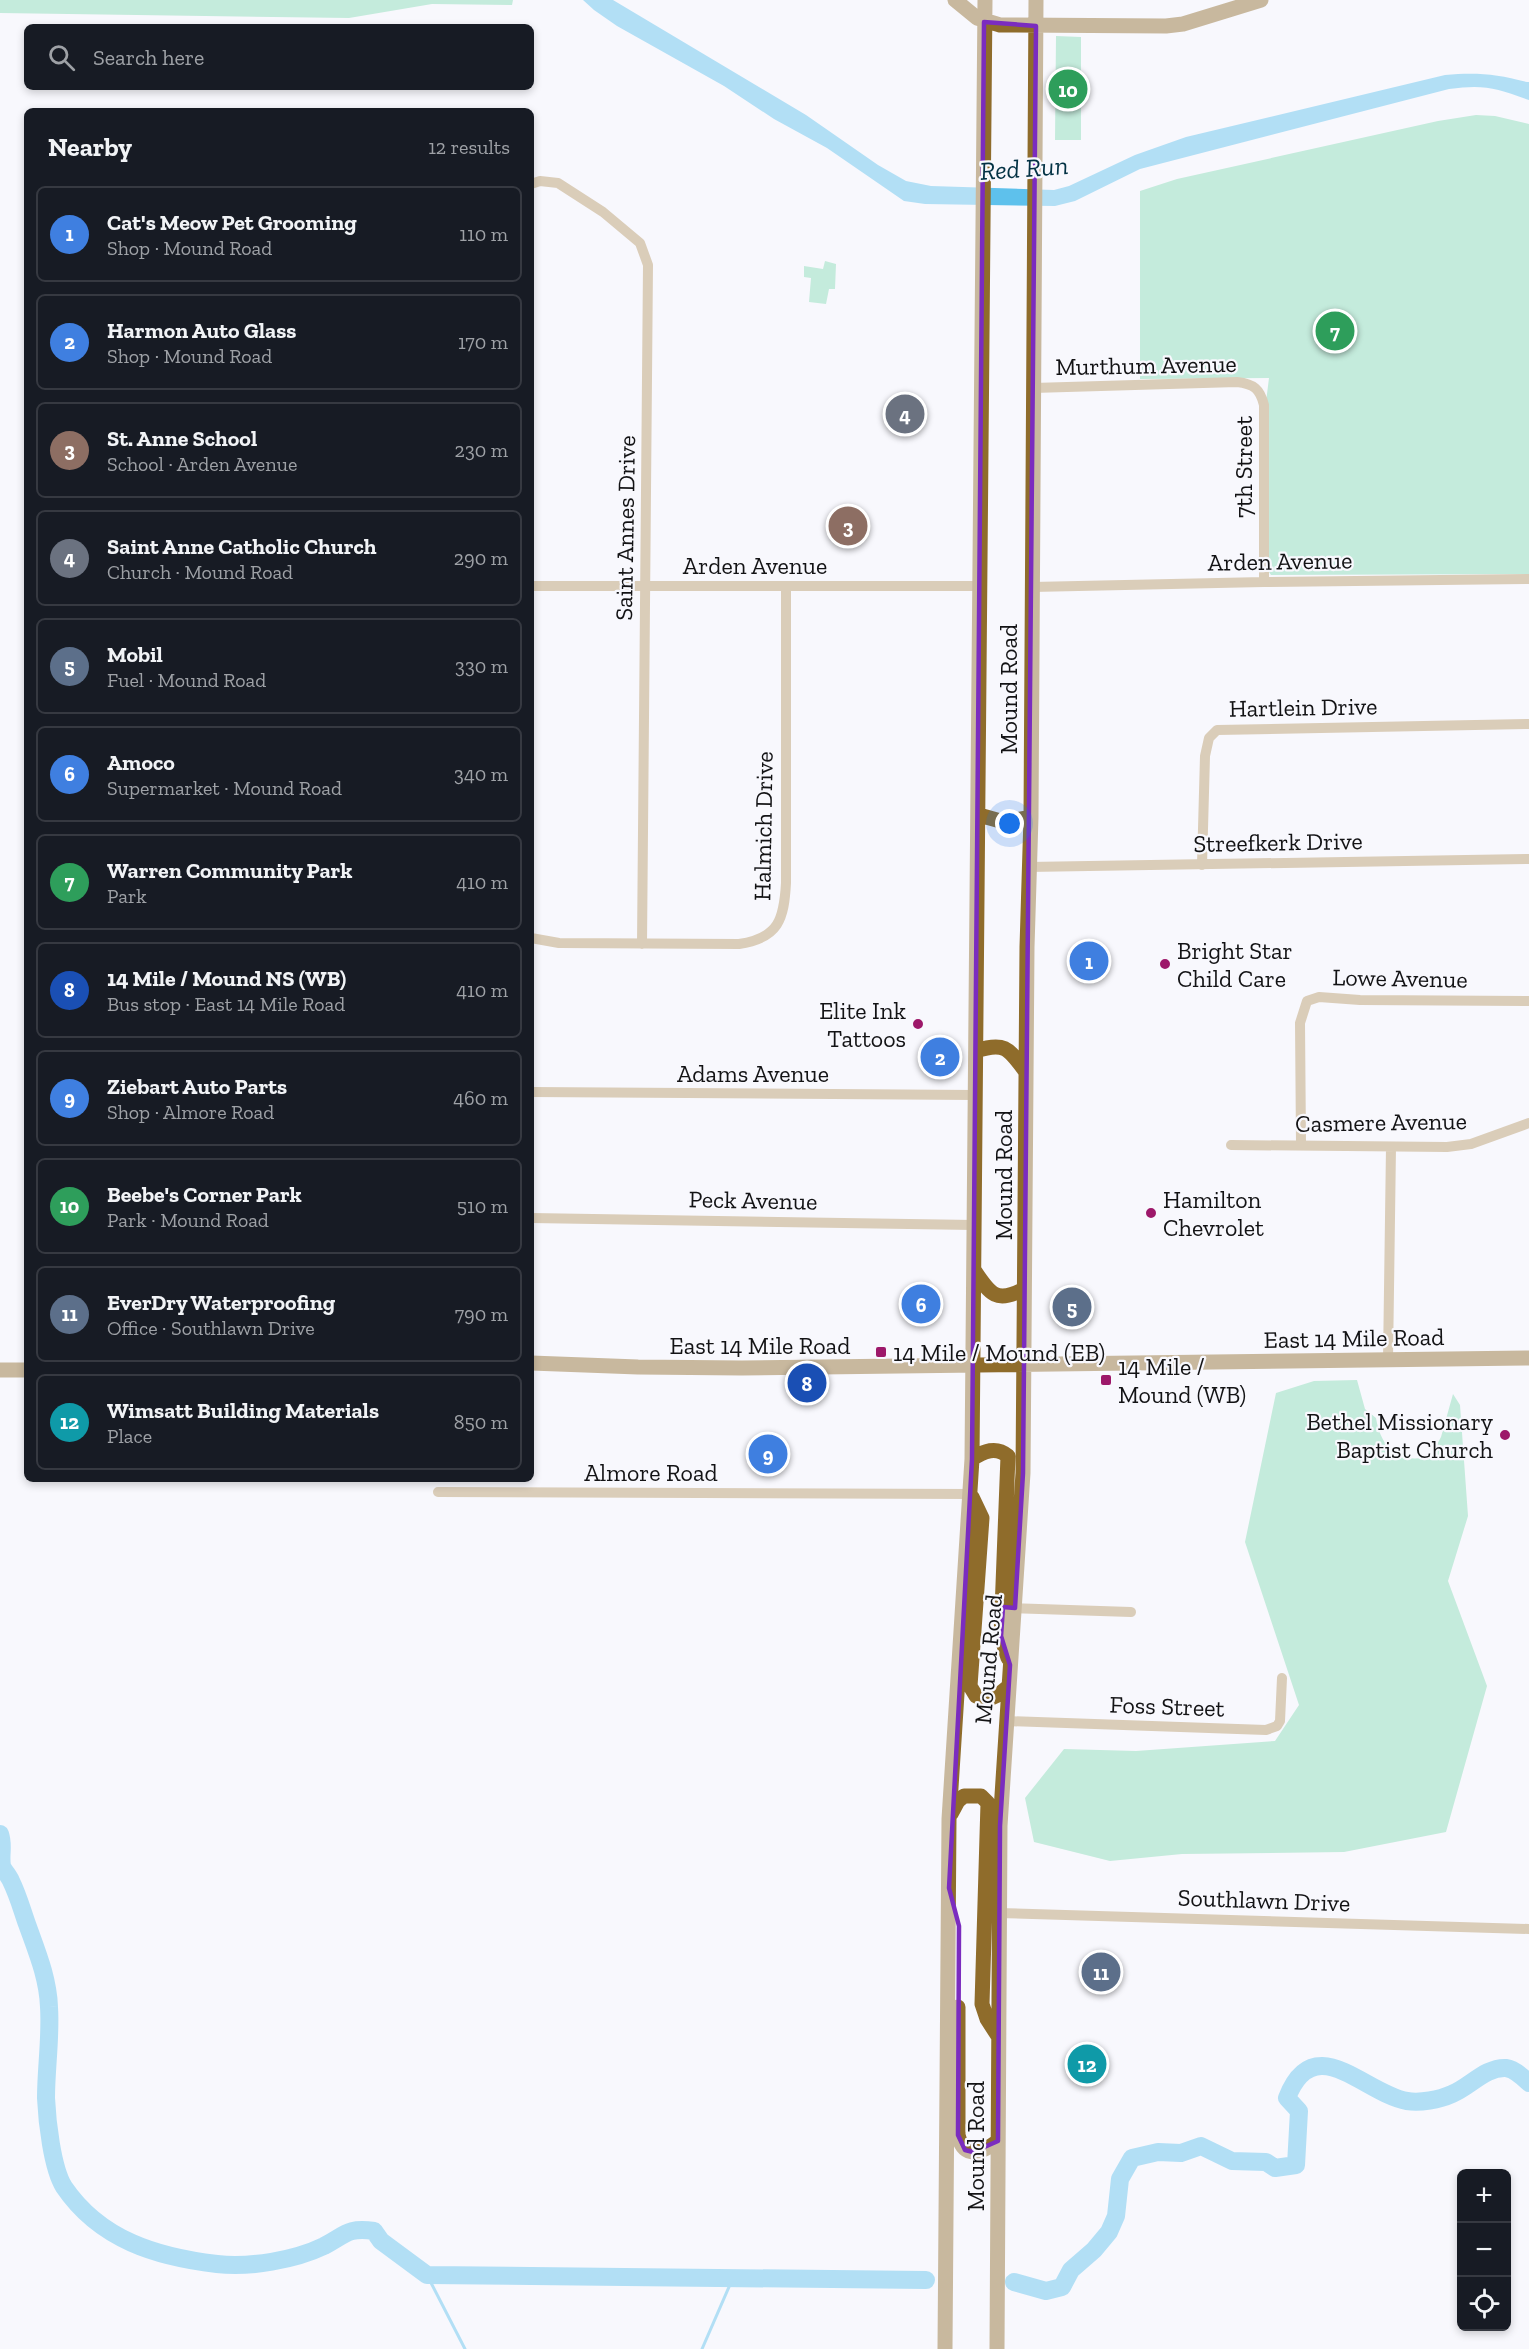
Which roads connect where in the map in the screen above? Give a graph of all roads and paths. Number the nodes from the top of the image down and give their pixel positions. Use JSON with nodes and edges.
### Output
{"nodes":[{"id":1,"x":955,"y":0,"type":"edge"},
{"id":2,"x":985,"y":0,"type":"edge"},
{"id":3,"x":1036,"y":0,"type":"edge"},
{"id":4,"x":1261,"y":0,"type":"edge"},
{"id":5,"x":1242,"y":3,"type":"edge"},
{"id":6,"x":984,"y":22,"type":"junction"},
{"id":7,"x":1036,"y":26,"type":"junction"},
{"id":8,"x":534,"y":180,"type":"edge"},
{"id":9,"x":1033,"y":388,"type":"junction"},
{"id":10,"x":1259,"y":390,"type":"joint"},
{"id":11,"x":1529,"y":579,"type":"edge"},
{"id":12,"x":1264,"y":582,"type":"junction"},
{"id":13,"x":534,"y":586,"type":"edge"},
{"id":14,"x":645,"y":586,"type":"junction"},
{"id":15,"x":786,"y":586,"type":"junction"},
{"id":16,"x":980,"y":586,"type":"junction"},
{"id":17,"x":1032,"y":587,"type":"junction"},
{"id":18,"x":1529,"y":724,"type":"edge"},
{"id":19,"x":979,"y":815,"type":"junction"},
{"id":20,"x":1030,"y":817,"type":"junction"},
{"id":21,"x":1529,"y":859,"type":"edge"},
{"id":22,"x":1202,"y":865,"type":"junction"},
{"id":23,"x":1028,"y":867,"type":"junction"},
{"id":24,"x":534,"y":939,"type":"edge"},
{"id":25,"x":642,"y":944,"type":"junction"},
{"id":26,"x":1529,"y":1001,"type":"edge"},
{"id":27,"x":975,"y":1051,"type":"junction"},
{"id":28,"x":1026,"y":1072,"type":"junction"},
{"id":29,"x":534,"y":1092,"type":"edge"},
{"id":30,"x":975,"y":1095,"type":"junction"},
{"id":31,"x":1529,"y":1124,"type":"edge"},
{"id":32,"x":1301,"y":1144,"type":"junction"},
{"id":33,"x":1231,"y":1145,"type":"dead end"},
{"id":34,"x":1391,"y":1147,"type":"junction"},
{"id":35,"x":534,"y":1218,"type":"edge"},
{"id":36,"x":974,"y":1225,"type":"junction"},
{"id":37,"x":974,"y":1270,"type":"junction"},
{"id":38,"x":1024,"y":1289,"type":"junction"},
{"id":39,"x":1529,"y":1358,"type":"edge"},
{"id":40,"x":1388,"y":1360,"type":"junction"},
{"id":41,"x":534,"y":1363,"type":"edge"},
{"id":42,"x":1024,"y":1365,"type":"junction"},
{"id":43,"x":973,"y":1366,"type":"junction"},
{"id":44,"x":0,"y":1370,"type":"edge"},
{"id":45,"x":24,"y":1370,"type":"edge"},
{"id":46,"x":972,"y":1459,"type":"junction"},
{"id":47,"x":438,"y":1492,"type":"dead end"},
{"id":48,"x":971,"y":1494,"type":"junction"},
{"id":49,"x":1009,"y":1608,"type":"junction"},
{"id":50,"x":1131,"y":1612,"type":"dead end"},
{"id":51,"x":1282,"y":1678,"type":"dead end"},
{"id":52,"x":1009,"y":1686,"type":"junction"},
{"id":53,"x":1006,"y":1721,"type":"junction"},
{"id":54,"x":949,"y":1819,"type":"junction"},
{"id":55,"x":949,"y":1888,"type":"junction"},
{"id":56,"x":998,"y":1913,"type":"junction"},
{"id":57,"x":1529,"y":1929,"type":"edge"},
{"id":58,"x":998,"y":2036,"type":"junction"},
{"id":59,"x":998,"y":2141,"type":"junction"},
{"id":60,"x":945,"y":2349,"type":"edge"},
{"id":61,"x":997,"y":2349,"type":"edge"}],
"edges":[{"from":1,"to":6,"type":"main road"},
{"from":2,"to":6,"type":"main road","name":"Mound Road"},
{"from":3,"to":7,"type":"main road","name":"Mound Road"},
{"from":4,"to":5,"type":"main road"},
{"from":5,"to":7,"type":"main road"},
{"from":6,"to":7,"type":"main road"},
{"from":6,"to":16,"type":"main road","name":"Mound Road"},
{"from":7,"to":9,"type":"main road","name":"Mound Road"},
{"from":8,"to":14,"type":"street","name":"Saint Annes Drive"},
{"from":9,"to":10,"type":"street","name":"Murthum Avenue"},
{"from":9,"to":17,"type":"main road","name":"Mound Road"},
{"from":10,"to":12,"type":"street","name":"7th Street"},
{"from":11,"to":12,"type":"street","name":"Arden Avenue"},
{"from":12,"to":17,"type":"street","name":"Arden Avenue"},
{"from":13,"to":14,"type":"street","name":"Arden Avenue"},
{"from":14,"to":15,"type":"street","name":"Arden Avenue"},
{"from":14,"to":25,"type":"street","name":"Saint Annes Drive"},
{"from":15,"to":16,"type":"street","name":"Arden Avenue"},
{"from":15,"to":25,"type":"street","name":"Halmich Drive"},
{"from":16,"to":19,"type":"main road","name":"Mound Road"},
{"from":17,"to":20,"type":"main road","name":"Mound Road"},
{"from":18,"to":22,"type":"street","name":"Hartlein Drive"},
{"from":19,"to":20,"type":"main road"},
{"from":19,"to":27,"type":"main road","name":"Mound Road"},
{"from":20,"to":23,"type":"main road","name":"Mound Road"},
{"from":21,"to":22,"type":"street","name":"Streefkerk Drive"},
{"from":22,"to":23,"type":"street","name":"Streefkerk Drive"},
{"from":23,"to":28,"type":"main road","name":"Mound Road"},
{"from":24,"to":25,"type":"street","name":"Halmich Drive"},
{"from":26,"to":32,"type":"street","name":"Lowe Avenue"},
{"from":27,"to":28,"type":"main road"},
{"from":27,"to":30,"type":"main road","name":"Mound Road"},
{"from":28,"to":38,"type":"main road","name":"Mound Road"},
{"from":29,"to":30,"type":"street","name":"Adams Avenue"},
{"from":30,"to":36,"type":"main road","name":"Mound Road"},
{"from":31,"to":34,"type":"street","name":"Casmere Avenue"},
{"from":32,"to":33,"type":"street","name":"Casmere Avenue"},
{"from":32,"to":34,"type":"street","name":"Casmere Avenue"},
{"from":34,"to":40,"type":"street"},
{"from":35,"to":36,"type":"street","name":"Peck Avenue"},
{"from":36,"to":37,"type":"main road","name":"Mound Road"},
{"from":37,"to":38,"type":"main road"},
{"from":37,"to":43,"type":"main road","name":"Mound Road"},
{"from":38,"to":42,"type":"main road","name":"Mound Road"},
{"from":39,"to":40,"type":"main road","name":"East 14 Mile Road"},
{"from":40,"to":42,"type":"main road","name":"East 14 Mile Road"},
{"from":41,"to":43,"type":"main road","name":"East 14 Mile Road"},
{"from":42,"to":43,"type":"main road","name":"East 14 Mile Road"},
{"from":42,"to":49,"type":"main road","name":"Mound Road"},
{"from":43,"to":46,"type":"main road","name":"Mound Road"},
{"from":44,"to":45,"type":"main road"},
{"from":46,"to":48,"type":"main road","name":"Mound Road"},
{"from":46,"to":49,"type":"main road"},
{"from":47,"to":48,"type":"street","name":"Almore Road"},
{"from":48,"to":52,"type":"main road"},
{"from":48,"to":54,"type":"main road","name":"Mound Road"},
{"from":49,"to":50,"type":"street"},
{"from":49,"to":52,"type":"main road","name":"Mound Road"},
{"from":51,"to":53,"type":"street","name":"Foss Street"},
{"from":52,"to":53,"type":"main road","name":"Mound Road"},
{"from":53,"to":56,"type":"main road","name":"Mound Road"},
{"from":54,"to":55,"type":"main road","name":"Mound Road"},
{"from":54,"to":58,"type":"main road"},
{"from":55,"to":59,"type":"main road"},
{"from":55,"to":60,"type":"main road","name":"Mound Road"},
{"from":56,"to":57,"type":"street","name":"Southlawn Drive"},
{"from":56,"to":58,"type":"main road","name":"Mound Road"},
{"from":58,"to":59,"type":"main road","name":"Mound Road"},
{"from":59,"to":61,"type":"main road","name":"Mound Road"}]}
